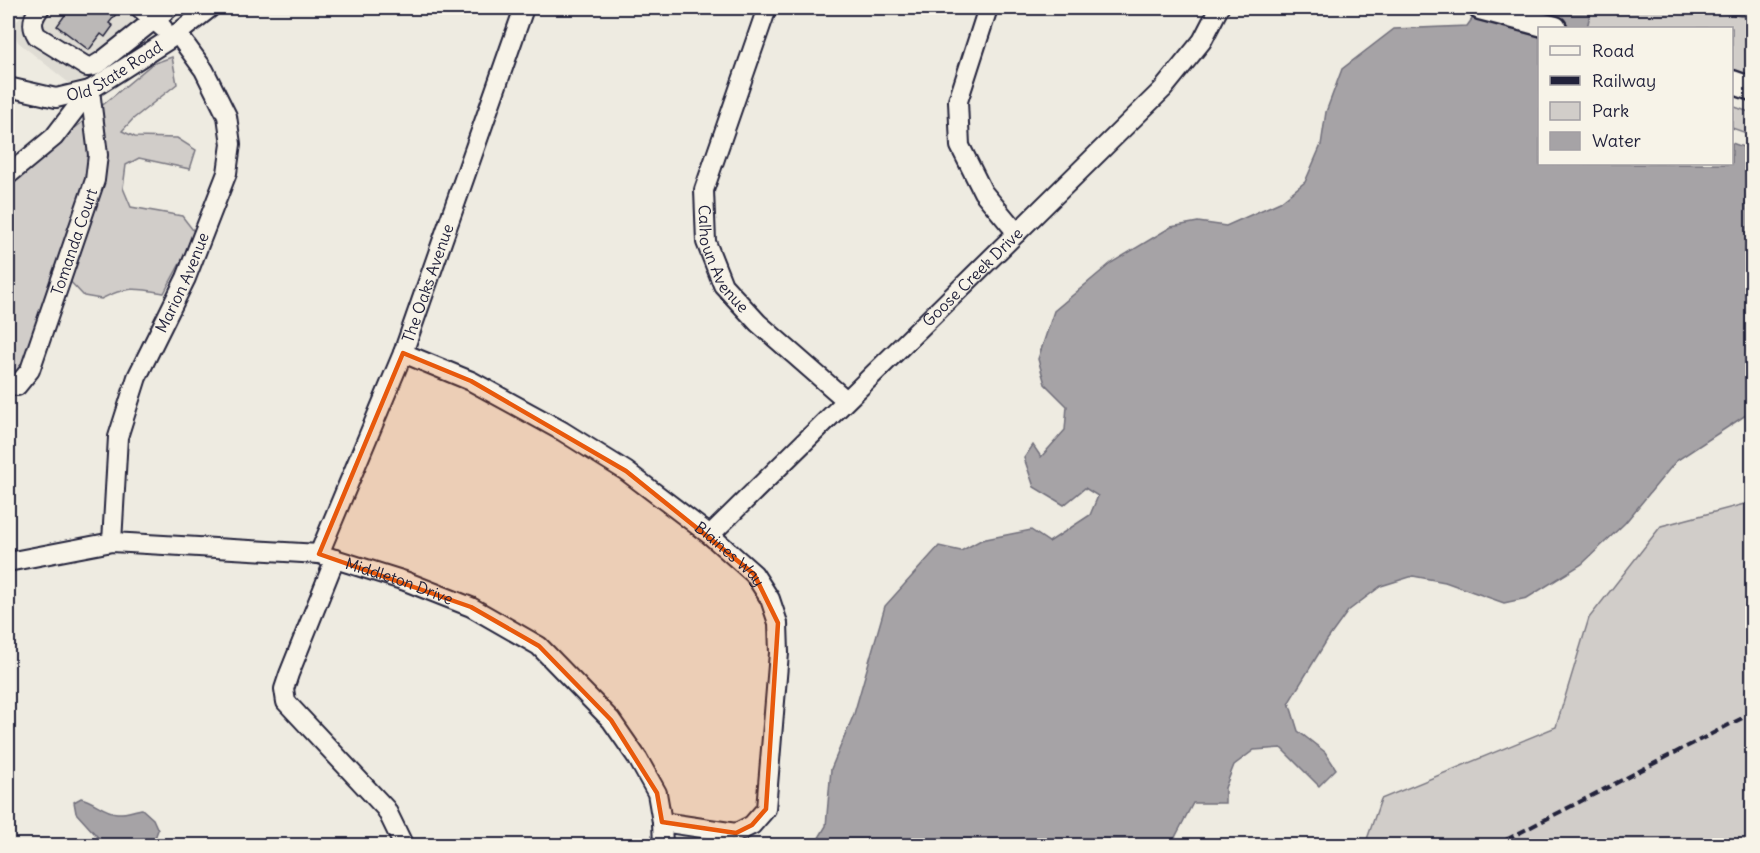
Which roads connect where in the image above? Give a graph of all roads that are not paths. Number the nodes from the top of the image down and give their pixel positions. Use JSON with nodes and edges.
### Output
{"nodes":[{"id":1,"x":40,"y":8,"type":"edge"},
{"id":2,"x":140,"y":8,"type":"edge"},
{"id":3,"x":169,"y":8,"type":"edge"},
{"id":4,"x":174,"y":8,"type":"edge"},
{"id":5,"x":210,"y":8,"type":"edge"},
{"id":6,"x":524,"y":8,"type":"edge"},
{"id":7,"x":767,"y":8,"type":"edge"},
{"id":8,"x":988,"y":8,"type":"edge"},
{"id":9,"x":1219,"y":8,"type":"edge"},
{"id":10,"x":1480,"y":8,"type":"edge"},
{"id":11,"x":154,"y":20,"type":"junction"},
{"id":12,"x":1550,"y":27,"type":"edge"},
{"id":13,"x":179,"y":32,"type":"junction"},
{"id":14,"x":1733,"y":83,"type":"edge"},
{"id":15,"x":8,"y":87,"type":"edge"},
{"id":16,"x":1752,"y":89,"type":"edge"},
{"id":17,"x":90,"y":90,"type":"junction"},
{"id":18,"x":8,"y":175,"type":"edge"},
{"id":19,"x":1017,"y":233,"type":"junction"},
{"id":20,"x":403,"y":353,"type":"junction"},
{"id":21,"x":17,"y":386,"type":"dead end"},
{"id":22,"x":846,"y":400,"type":"junction"},
{"id":23,"x":710,"y":536,"type":"junction"},
{"id":24,"x":112,"y":542,"type":"junction"},
{"id":25,"x":327,"y":557,"type":"junction"},
{"id":26,"x":8,"y":562,"type":"edge"},
{"id":27,"x":662,"y":822,"type":"junction"},
{"id":28,"x":404,"y":846,"type":"edge"},
{"id":29,"x":663,"y":846,"type":"edge"}],
"edges":[{"from":1,"to":11,"type":"street"},
{"from":2,"to":11,"type":"street"},
{"from":3,"to":11,"type":"street"},
{"from":4,"to":13,"type":"street"},
{"from":5,"to":13,"type":"street","name":"Old State Road"},
{"from":6,"to":20,"type":"street","name":"The Oaks Avenue"},
{"from":7,"to":22,"type":"street","name":"Calhoun Avenue"},
{"from":8,"to":19,"type":"street"},
{"from":9,"to":19,"type":"street","name":"Goose Creek Drive"},
{"from":10,"to":12,"type":"main road"},
{"from":11,"to":13,"type":"street"},
{"from":13,"to":17,"type":"street","name":"Old State Road"},
{"from":13,"to":24,"type":"street","name":"Marion Avenue"},
{"from":14,"to":16,"type":"main road"},
{"from":15,"to":17,"type":"street","name":"Old State Road"},
{"from":17,"to":18,"type":"street"},
{"from":17,"to":21,"type":"street","name":"Tomanda Court"},
{"from":19,"to":22,"type":"street","name":"Goose Creek Drive"},
{"from":20,"to":23,"type":"street","name":"Blaines Way"},
{"from":20,"to":25,"type":"street","name":"The Oaks Avenue"},
{"from":22,"to":23,"type":"street","name":"Goose Creek Drive"},
{"from":23,"to":27,"type":"street","name":"Blaines Way"},
{"from":24,"to":25,"type":"street","name":"Middleton Drive"},
{"from":24,"to":26,"type":"street","name":"Middleton Drive"},
{"from":25,"to":27,"type":"street","name":"Middleton Drive"},
{"from":25,"to":28,"type":"street","name":"The Oaks Avenue"},
{"from":27,"to":29,"type":"street","name":"Middleton Drive"}]}
